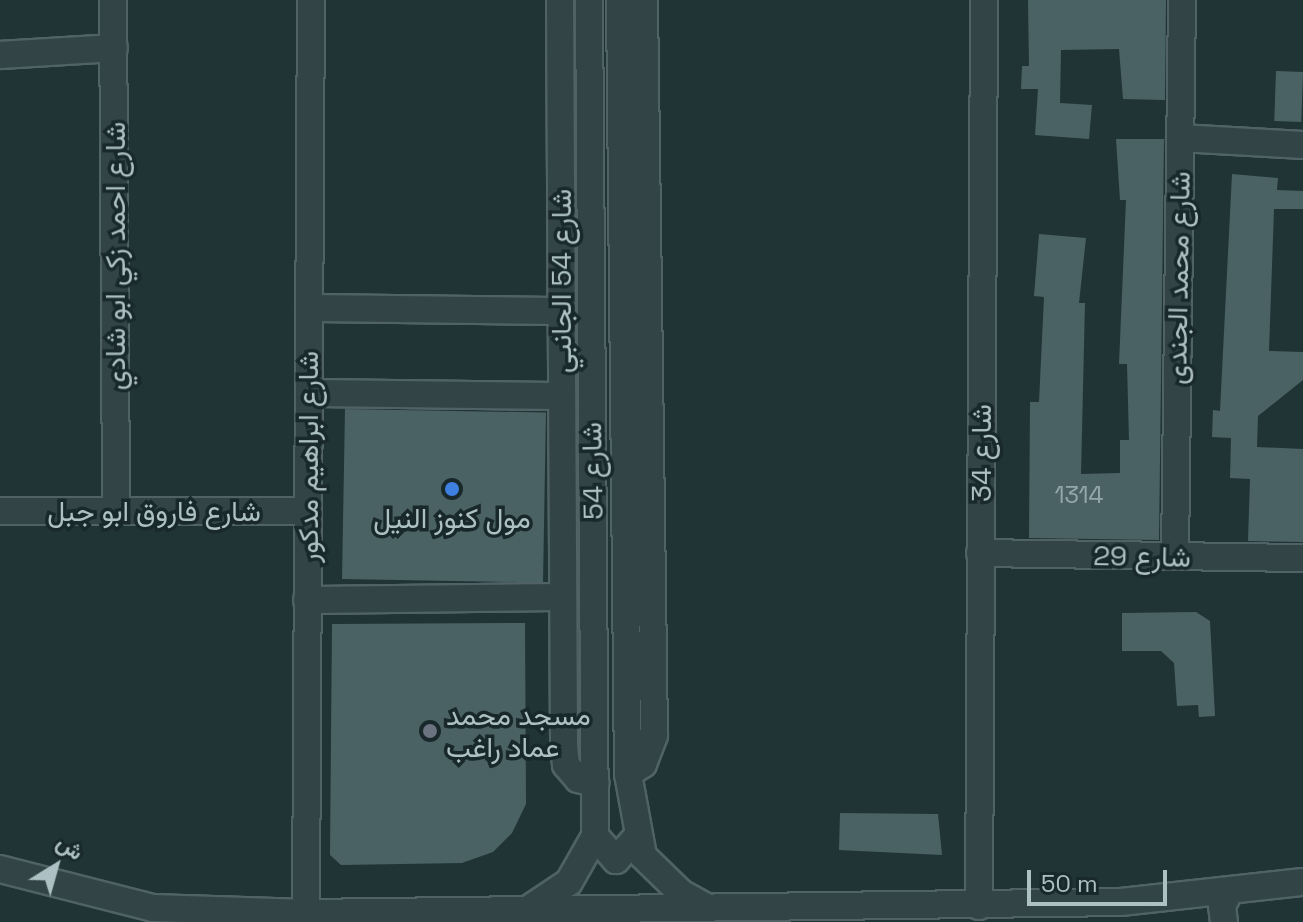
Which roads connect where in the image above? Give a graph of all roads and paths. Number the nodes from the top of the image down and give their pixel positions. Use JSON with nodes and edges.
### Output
{"nodes":[{"id":1,"x":113,"y":0,"type":"edge"},
{"id":2,"x":311,"y":0,"type":"edge"},
{"id":3,"x":560,"y":0,"type":"edge"},
{"id":4,"x":589,"y":0,"type":"edge"},
{"id":5,"x":620,"y":0,"type":"edge"},
{"id":6,"x":644,"y":0,"type":"edge"},
{"id":7,"x":984,"y":0,"type":"edge"},
{"id":8,"x":1182,"y":0,"type":"edge"},
{"id":9,"x":114,"y":48,"type":"junction"},
{"id":10,"x":0,"y":55,"type":"edge"},
{"id":11,"x":1180,"y":138,"type":"junction"},
{"id":12,"x":1295,"y":141,"type":"edge"},
{"id":13,"x":561,"y":278,"type":"junction"},
{"id":14,"x":590,"y":278,"type":"junction"},
{"id":15,"x":309,"y":308,"type":"junction"},
{"id":16,"x":562,"y":311,"type":"junction"},
{"id":17,"x":309,"y":393,"type":"junction"},
{"id":18,"x":562,"y":396,"type":"junction"},
{"id":19,"x":0,"y":511,"type":"edge"},
{"id":20,"x":116,"y":511,"type":"junction"},
{"id":21,"x":308,"y":511,"type":"junction"},
{"id":22,"x":562,"y":538,"type":"junction"},
{"id":23,"x":592,"y":538,"type":"junction"},
{"id":24,"x":980,"y":553,"type":"junction"},
{"id":25,"x":1175,"y":556,"type":"junction"},
{"id":26,"x":1303,"y":558,"type":"edge"},
{"id":27,"x":563,"y":597,"type":"junction"},
{"id":28,"x":307,"y":600,"type":"junction"},
{"id":29,"x":628,"y":774,"type":"junction"},
{"id":30,"x":596,"y":783,"type":"junction"},
{"id":31,"x":595,"y":836,"type":"junction"},
{"id":32,"x":636,"y":838,"type":"junction"},
{"id":33,"x":0,"y":869,"type":"edge"},
{"id":34,"x":1303,"y":882,"type":"edge"},
{"id":35,"x":1230,"y":890,"type":"junction"},
{"id":36,"x":979,"y":906,"type":"junction"},
{"id":37,"x":706,"y":907,"type":"junction"},
{"id":38,"x":526,"y":911,"type":"junction"},
{"id":39,"x":1141,"y":911,"type":"edge"},
{"id":40,"x":306,"y":913,"type":"junction"},
{"id":41,"x":149,"y":915,"type":"edge"},
{"id":42,"x":1224,"y":922,"type":"edge"}],
"edges":[{"from":1,"to":9,"type":"street","name":"شارع احمد زكي ابو شادي"},
{"from":2,"to":15,"type":"street","name":"شارع ابراهيم مدكور"},
{"from":3,"to":13,"type":"street","name":"شارع 54 الجانبي"},
{"from":4,"to":14,"type":"street","name":"شارع 54"},
{"from":5,"to":29,"type":"street","name":"شارع 54"},
{"from":6,"to":29,"type":"street"},
{"from":7,"to":24,"type":"street","name":"شارع 34"},
{"from":8,"to":11,"type":"street","name":"شارع محمد الجندى"},
{"from":9,"to":10,"type":"street"},
{"from":9,"to":20,"type":"street","name":"شارع احمد زكي ابو شادي"},
{"from":11,"to":12,"type":"street"},
{"from":11,"to":25,"type":"street","name":"شارع محمد الجندى"},
{"from":13,"to":14,"type":"street"},
{"from":13,"to":16,"type":"street","name":"شارع 54 الجانبي"},
{"from":14,"to":23,"type":"street","name":"شارع 54"},
{"from":15,"to":16,"type":"street"},
{"from":15,"to":17,"type":"street","name":"شارع ابراهيم مدكور"},
{"from":16,"to":18,"type":"street","name":"شارع 54 الجانبي"},
{"from":17,"to":18,"type":"street"},
{"from":17,"to":21,"type":"street","name":"شارع ابراهيم مدكور"},
{"from":18,"to":22,"type":"street","name":"شارع 54 الجانبي"},
{"from":19,"to":20,"type":"street","name":"شارع فاروق ابو جبل"},
{"from":20,"to":21,"type":"street","name":"شارع فاروق ابو جبل"},
{"from":21,"to":28,"type":"street","name":"شارع ابراهيم مدكور"},
{"from":22,"to":23,"type":"street"},
{"from":22,"to":27,"type":"street","name":"شارع 54 الجانبي"},
{"from":23,"to":30,"type":"street","name":"شارع 54"},
{"from":24,"to":25,"type":"street","name":"شارع 29"},
{"from":24,"to":36,"type":"street","name":"شارع 34"},
{"from":25,"to":26,"type":"street","name":"شارع 29"},
{"from":27,"to":28,"type":"street"},
{"from":27,"to":30,"type":"street","name":"شارع 54 الجانبي"},
{"from":28,"to":40,"type":"street","name":"شارع ابراهيم مدكور"},
{"from":29,"to":32,"type":"street","name":"شارع 54"},
{"from":30,"to":31,"type":"street","name":"شارع 54"},
{"from":31,"to":32,"type":"street"},
{"from":31,"to":38,"type":"street","name":"شارع 54"},
{"from":32,"to":37,"type":"street","name":"شارع 54"},
{"from":33,"to":41,"type":"street"},
{"from":34,"to":35,"type":"street"},
{"from":35,"to":39,"type":"street"},
{"from":35,"to":42,"type":"street"},
{"from":36,"to":37,"type":"street"},
{"from":36,"to":39,"type":"street"},
{"from":37,"to":38,"type":"street"},
{"from":38,"to":40,"type":"street"},
{"from":40,"to":41,"type":"street"}]}
